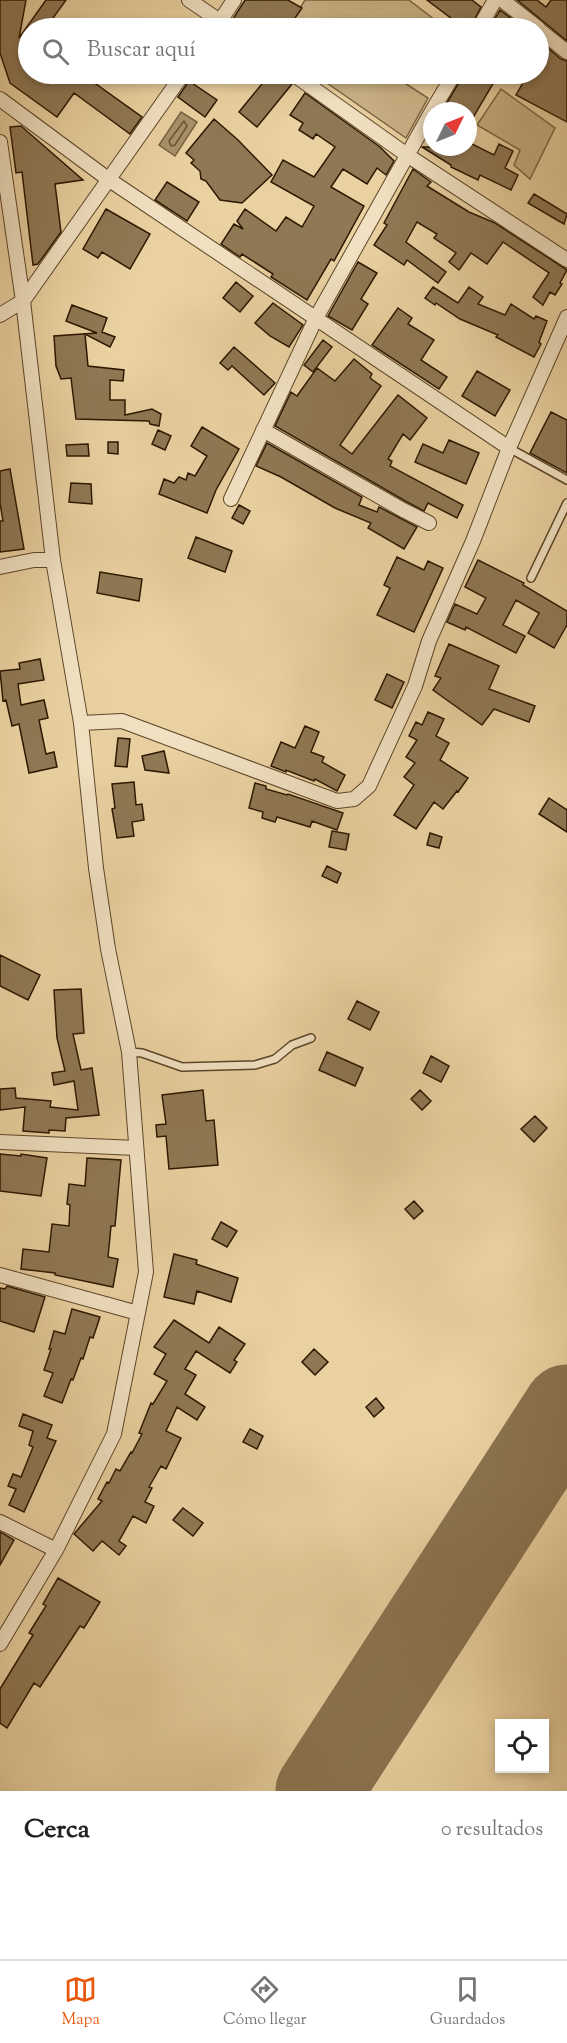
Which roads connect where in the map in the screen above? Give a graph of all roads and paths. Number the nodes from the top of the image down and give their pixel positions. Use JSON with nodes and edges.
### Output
{"nodes":[{"id":1,"x":189,"y":0,"type":"edge"},
{"id":2,"x":234,"y":0,"type":"edge"},
{"id":3,"x":495,"y":0,"type":"edge"},
{"id":4,"x":502,"y":0,"type":"edge"},
{"id":5,"x":211,"y":18,"type":"edge"},
{"id":6,"x":225,"y":18,"type":"edge"},
{"id":7,"x":485,"y":18,"type":"edge"},
{"id":8,"x":524,"y":18,"type":"edge"},
{"id":9,"x":549,"y":38,"type":"edge"},
{"id":10,"x":567,"y":52,"type":"edge"},
{"id":11,"x":176,"y":84,"type":"edge"},
{"id":12,"x":307,"y":84,"type":"edge"},
{"id":13,"x":447,"y":84,"type":"edge"},
{"id":14,"x":0,"y":99,"type":"edge"},
{"id":15,"x":437,"y":102,"type":"edge"},
{"id":16,"x":423,"y":127,"type":"edge"},
{"id":17,"x":0,"y":142,"type":"edge"},
{"id":18,"x":407,"y":155,"type":"junction"},
{"id":19,"x":108,"y":180,"type":"junction"},
{"id":20,"x":567,"y":260,"type":"edge"},
{"id":21,"x":23,"y":301,"type":"junction"},
{"id":22,"x":0,"y":315,"type":"edge"},
{"id":23,"x":567,"y":317,"type":"edge"},
{"id":24,"x":316,"y":318,"type":"junction"},
{"id":25,"x":263,"y":430,"type":"junction"},
{"id":26,"x":509,"y":448,"type":"junction"},
{"id":27,"x":567,"y":480,"type":"edge"},
{"id":28,"x":231,"y":499,"type":"dead end"},
{"id":29,"x":567,"y":502,"type":"edge"},
{"id":30,"x":429,"y":522,"type":"dead end"},
{"id":31,"x":53,"y":560,"type":"junction"},
{"id":32,"x":0,"y":567,"type":"edge"},
{"id":33,"x":531,"y":578,"type":"dead end"},
{"id":34,"x":81,"y":723,"type":"junction"},
{"id":35,"x":311,"y":1038,"type":"dead end"},
{"id":36,"x":129,"y":1052,"type":"junction"},
{"id":37,"x":0,"y":1142,"type":"edge"},
{"id":38,"x":136,"y":1148,"type":"junction"},
{"id":39,"x":0,"y":1275,"type":"edge"},
{"id":40,"x":138,"y":1312,"type":"junction"},
{"id":41,"x":0,"y":1522,"type":"edge"},
{"id":42,"x":56,"y":1550,"type":"junction"},
{"id":43,"x":0,"y":1644,"type":"edge"}],
"edges":[{"from":1,"to":5,"type":"street"},
{"from":2,"to":6,"type":"street"},
{"from":3,"to":7,"type":"street"},
{"from":4,"to":8,"type":"street"},
{"from":9,"to":10,"type":"street"},
{"from":11,"to":19,"type":"street"},
{"from":12,"to":18,"type":"street"},
{"from":13,"to":15,"type":"street"},
{"from":14,"to":19,"type":"street"},
{"from":16,"to":18,"type":"street"},
{"from":17,"to":21,"type":"street"},
{"from":18,"to":20,"type":"street"},
{"from":18,"to":24,"type":"street"},
{"from":19,"to":21,"type":"street"},
{"from":19,"to":24,"type":"street"},
{"from":21,"to":22,"type":"street"},
{"from":21,"to":31,"type":"street"},
{"from":23,"to":26,"type":"street"},
{"from":24,"to":25,"type":"street"},
{"from":24,"to":26,"type":"street"},
{"from":25,"to":28,"type":"street"},
{"from":25,"to":30,"type":"street"},
{"from":26,"to":27,"type":"lane"},
{"from":26,"to":34,"type":"street"},
{"from":29,"to":33,"type":"lane"},
{"from":31,"to":32,"type":"street"},
{"from":31,"to":34,"type":"street"},
{"from":34,"to":36,"type":"street"},
{"from":35,"to":36,"type":"lane"},
{"from":36,"to":38,"type":"street"},
{"from":37,"to":38,"type":"street"},
{"from":38,"to":40,"type":"street"},
{"from":39,"to":40,"type":"street"},
{"from":40,"to":42,"type":"street"},
{"from":41,"to":42,"type":"street"},
{"from":42,"to":43,"type":"street"}]}
